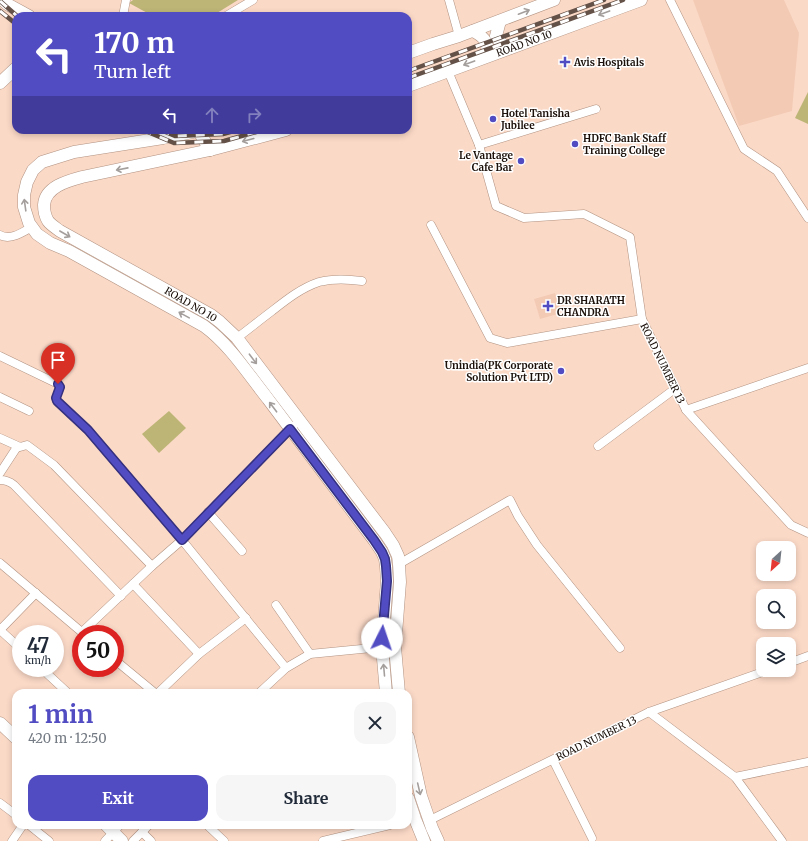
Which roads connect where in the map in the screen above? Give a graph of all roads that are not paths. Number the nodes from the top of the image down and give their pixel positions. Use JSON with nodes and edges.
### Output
{"nodes":[{"id":1,"x":3,"y":0,"type":"edge"},
{"id":2,"x":126,"y":0,"type":"edge"},
{"id":3,"x":253,"y":0,"type":"edge"},
{"id":4,"x":449,"y":0,"type":"edge"},
{"id":5,"x":554,"y":0,"type":"edge"},
{"id":6,"x":641,"y":0,"type":"edge"},
{"id":7,"x":670,"y":0,"type":"edge"},
{"id":8,"x":22,"y":12,"type":"edge"},
{"id":9,"x":124,"y":12,"type":"edge"},
{"id":10,"x":233,"y":12,"type":"edge"},
{"id":11,"x":500,"y":21,"type":"junction"},
{"id":12,"x":473,"y":31,"type":"junction"},
{"id":13,"x":459,"y":36,"type":"junction"},
{"id":14,"x":510,"y":48,"type":"junction"},
{"id":15,"x":412,"y":52,"type":"edge"},
{"id":16,"x":485,"y":57,"type":"junction"},
{"id":17,"x":448,"y":71,"type":"junction"},
{"id":18,"x":12,"y":72,"type":"edge"},
{"id":19,"x":0,"y":83,"type":"edge"},
{"id":20,"x":412,"y":84,"type":"edge"},
{"id":21,"x":596,"y":109,"type":"dead end"},
{"id":22,"x":182,"y":134,"type":"edge"},
{"id":23,"x":202,"y":134,"type":"edge"},
{"id":24,"x":271,"y":134,"type":"edge"},
{"id":25,"x":480,"y":144,"type":"junction"},
{"id":26,"x":210,"y":150,"type":"junction"},
{"id":27,"x":808,"y":218,"type":"edge"},
{"id":28,"x":431,"y":225,"type":"dead end"},
{"id":29,"x":32,"y":227,"type":"junction"},
{"id":30,"x":1,"y":237,"type":"edge"},
{"id":31,"x":362,"y":281,"type":"dead end"},
{"id":32,"x":642,"y":319,"type":"junction"},
{"id":33,"x":237,"y":338,"type":"junction"},
{"id":34,"x":0,"y":356,"type":"edge"},
{"id":35,"x":808,"y":368,"type":"edge"},
{"id":36,"x":676,"y":388,"type":"junction"},
{"id":37,"x":0,"y":397,"type":"edge"},
{"id":38,"x":686,"y":410,"type":"junction"},
{"id":39,"x":29,"y":411,"type":"dead end"},
{"id":40,"x":300,"y":420,"type":"junction"},
{"id":41,"x":290,"y":429,"type":"junction"},
{"id":42,"x":0,"y":438,"type":"edge"},
{"id":43,"x":598,"y":446,"type":"dead end"},
{"id":44,"x":17,"y":447,"type":"junction"},
{"id":45,"x":0,"y":472,"type":"edge"},
{"id":46,"x":0,"y":480,"type":"edge"},
{"id":47,"x":208,"y":512,"type":"junction"},
{"id":48,"x":808,"y":533,"type":"edge"},
{"id":49,"x":182,"y":540,"type":"junction"},
{"id":50,"x":242,"y":551,"type":"dead end"},
{"id":51,"x":0,"y":564,"type":"edge"},
{"id":52,"x":399,"y":564,"type":"junction"},
{"id":53,"x":152,"y":566,"type":"junction"},
{"id":54,"x":133,"y":584,"type":"junction"},
{"id":55,"x":36,"y":593,"type":"junction"},
{"id":56,"x":121,"y":596,"type":"junction"},
{"id":57,"x":276,"y":604,"type":"dead end"},
{"id":58,"x":246,"y":618,"type":"junction"},
{"id":59,"x":74,"y":625,"type":"edge"},
{"id":60,"x":91,"y":625,"type":"edge"},
{"id":61,"x":0,"y":630,"type":"edge"},
{"id":62,"x":12,"y":641,"type":"edge"},
{"id":63,"x":382,"y":647,"type":"junction"},
{"id":64,"x":620,"y":648,"type":"dead end"},
{"id":65,"x":199,"y":654,"type":"junction"},
{"id":66,"x":310,"y":654,"type":"junction"},
{"id":67,"x":808,"y":656,"type":"edge"},
{"id":68,"x":796,"y":660,"type":"edge"},
{"id":69,"x":124,"y":667,"type":"edge"},
{"id":70,"x":286,"y":668,"type":"junction"},
{"id":71,"x":756,"y":674,"type":"edge"},
{"id":72,"x":51,"y":677,"type":"edge"},
{"id":73,"x":64,"y":689,"type":"edge"},
{"id":74,"x":152,"y":689,"type":"edge"},
{"id":75,"x":161,"y":689,"type":"edge"},
{"id":76,"x":263,"y":689,"type":"edge"},
{"id":77,"x":386,"y":689,"type":"edge"},
{"id":78,"x":399,"y":689,"type":"edge"},
{"id":79,"x":649,"y":712,"type":"junction"},
{"id":80,"x":0,"y":723,"type":"edge"},
{"id":81,"x":12,"y":734,"type":"edge"},
{"id":82,"x":412,"y":755,"type":"edge"},
{"id":83,"x":552,"y":760,"type":"junction"},
{"id":84,"x":808,"y":762,"type":"edge"},
{"id":85,"x":736,"y":776,"type":"junction"},
{"id":86,"x":0,"y":803,"type":"edge"},
{"id":87,"x":12,"y":812,"type":"edge"},
{"id":88,"x":430,"y":820,"type":"junction"},
{"id":89,"x":412,"y":822,"type":"edge"},
{"id":90,"x":20,"y":829,"type":"edge"},
{"id":91,"x":34,"y":829,"type":"edge"},
{"id":92,"x":112,"y":829,"type":"edge"},
{"id":93,"x":114,"y":829,"type":"edge"},
{"id":94,"x":145,"y":829,"type":"edge"},
{"id":95,"x":211,"y":829,"type":"edge"},
{"id":96,"x":373,"y":829,"type":"edge"},
{"id":97,"x":142,"y":832,"type":"junction"},
{"id":98,"x":592,"y":838,"type":"dead end"},
{"id":99,"x":12,"y":841,"type":"edge"},
{"id":100,"x":49,"y":841,"type":"edge"},
{"id":101,"x":104,"y":841,"type":"edge"},
{"id":102,"x":122,"y":841,"type":"edge"},
{"id":103,"x":133,"y":841,"type":"edge"},
{"id":104,"x":151,"y":841,"type":"edge"},
{"id":105,"x":224,"y":841,"type":"edge"},
{"id":106,"x":323,"y":841,"type":"edge"},
{"id":107,"x":424,"y":841,"type":"edge"},
{"id":108,"x":438,"y":841,"type":"edge"},
{"id":109,"x":782,"y":841,"type":"edge"}],
"edges":[{"from":1,"to":8,"type":"main road"},
{"from":2,"to":9,"type":"street"},
{"from":3,"to":10,"type":"street"},
{"from":4,"to":13,"type":"street"},
{"from":11,"to":5,"type":"main road","one_way":true},
{"from":6,"to":14,"type":"main road","name":"ROAD NO 10","one_way":true},
{"from":7,"to":27,"type":"street"},
{"from":11,"to":12,"type":"main road"},
{"from":11,"to":14,"type":"main road"},
{"from":12,"to":13,"type":"main road"},
{"from":12,"to":16,"type":"main road"},
{"from":13,"to":15,"type":"main road"},
{"from":14,"to":16,"type":"main road","name":"ROAD NO 10"},
{"from":16,"to":17,"type":"main road","name":"ROAD NO 10","one_way":true},
{"from":17,"to":20,"type":"main road","name":"ROAD NO 10"},
{"from":17,"to":25,"type":"street","name":"ROAD NUMBER 13"},
{"from":18,"to":19,"type":"main road"},
{"from":21,"to":25,"type":"street"},
{"from":29,"to":22,"type":"main road","name":"ROAD NO 10","one_way":true},
{"from":23,"to":26,"type":"main road"},
{"from":24,"to":26,"type":"main road","name":"ROAD NO 10","one_way":true},
{"from":25,"to":32,"type":"street","name":"ROAD NUMBER 13"},
{"from":26,"to":33,"type":"main road","name":"ROAD NO 10","one_way":true},
{"from":28,"to":32,"type":"street"},
{"from":29,"to":30,"type":"street"},
{"from":41,"to":29,"type":"main road","name":"ROAD NO 10","one_way":true},
{"from":31,"to":33,"type":"street"},
{"from":32,"to":36,"type":"street","name":"ROAD NUMBER 13"},
{"from":33,"to":40,"type":"main road","name":"ROAD NO 10","one_way":true},
{"from":34,"to":49,"type":"street"},
{"from":35,"to":38,"type":"street"},
{"from":36,"to":38,"type":"street","name":"ROAD NUMBER 13"},
{"from":36,"to":43,"type":"street"},
{"from":37,"to":39,"type":"street"},
{"from":38,"to":48,"type":"street","name":"ROAD NUMBER 13"},
{"from":40,"to":41,"type":"street"},
{"from":40,"to":52,"type":"main road","name":"ROAD NO 10"},
{"from":41,"to":47,"type":"street"},
{"from":41,"to":63,"type":"main road","name":"ROAD NO 10"},
{"from":42,"to":44,"type":"street"},
{"from":44,"to":45,"type":"street"},
{"from":44,"to":53,"type":"street"},
{"from":46,"to":56,"type":"street"},
{"from":47,"to":49,"type":"street"},
{"from":47,"to":50,"type":"street"},
{"from":49,"to":53,"type":"street"},
{"from":49,"to":58,"type":"street"},
{"from":51,"to":55,"type":"street"},
{"from":52,"to":64,"type":"street"},
{"from":52,"to":78,"type":"main road","name":"ROAD NO 10"},
{"from":53,"to":54,"type":"street"},
{"from":54,"to":56,"type":"street"},
{"from":54,"to":65,"type":"street"},
{"from":55,"to":59,"type":"street"},
{"from":55,"to":61,"type":"street"},
{"from":56,"to":60,"type":"street"},
{"from":57,"to":66,"type":"street"},
{"from":58,"to":65,"type":"street"},
{"from":58,"to":70,"type":"street"},
{"from":61,"to":62,"type":"street"},
{"from":63,"to":66,"type":"street"},
{"from":77,"to":63,"type":"main road","name":"ROAD NO 10","one_way":true},
{"from":65,"to":75,"type":"street"},
{"from":66,"to":70,"type":"street"},
{"from":67,"to":68,"type":"street"},
{"from":69,"to":74,"type":"street"},
{"from":70,"to":76,"type":"street"},
{"from":71,"to":79,"type":"street","name":"ROAD NUMBER 13"},
{"from":72,"to":73,"type":"street"},
{"from":79,"to":83,"type":"street","name":"ROAD NUMBER 13"},
{"from":79,"to":85,"type":"street"},
{"from":80,"to":81,"type":"main road"},
{"from":82,"to":88,"type":"main road","one_way":true},
{"from":83,"to":88,"type":"street","name":"ROAD NUMBER 13"},
{"from":83,"to":98,"type":"street"},
{"from":84,"to":85,"type":"street"},
{"from":85,"to":109,"type":"street"},
{"from":86,"to":87,"type":"street"},
{"from":88,"to":108,"type":"main road"},
{"from":89,"to":107,"type":"main road"},
{"from":90,"to":99,"type":"street"},
{"from":91,"to":100,"type":"street"},
{"from":92,"to":101,"type":"street"},
{"from":93,"to":102,"type":"main road"},
{"from":94,"to":97,"type":"street"},
{"from":95,"to":105,"type":"street"},
{"from":96,"to":106,"type":"street"},
{"from":97,"to":103,"type":"street"},
{"from":97,"to":104,"type":"street"}]}
